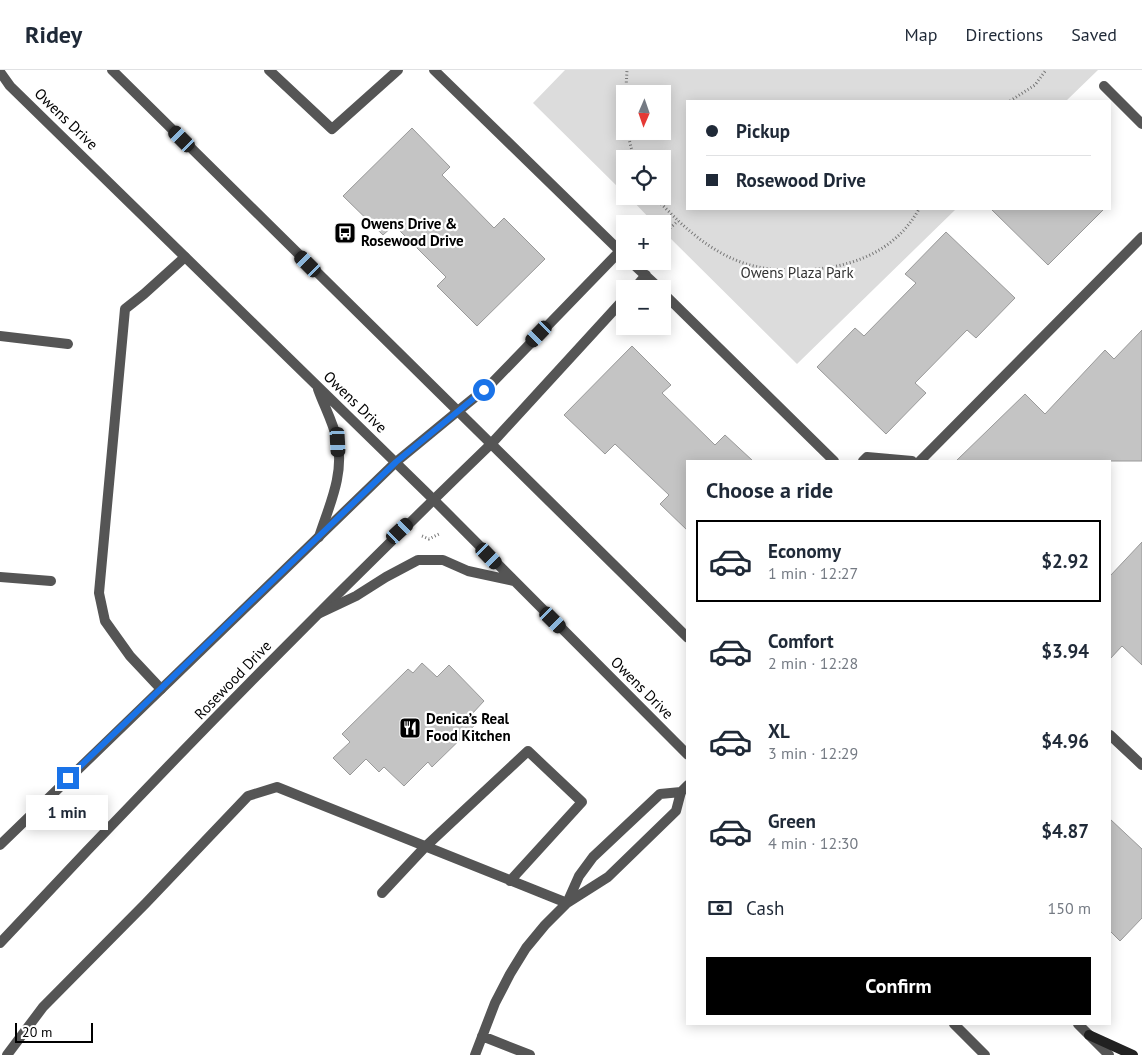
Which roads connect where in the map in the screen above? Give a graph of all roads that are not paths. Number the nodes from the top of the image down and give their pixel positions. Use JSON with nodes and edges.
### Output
{"nodes":[{"id":1,"x":112,"y":70,"type":"edge"},
{"id":2,"x":269,"y":70,"type":"edge"},
{"id":3,"x":398,"y":70,"type":"edge"},
{"id":4,"x":434,"y":70,"type":"edge"},
{"id":5,"x":0,"y":72,"type":"edge"},
{"id":6,"x":1104,"y":86,"type":"dead end"},
{"id":7,"x":1142,"y":124,"type":"edge"},
{"id":8,"x":1142,"y":237,"type":"edge"},
{"id":9,"x":616,"y":248,"type":"edge"},
{"id":10,"x":185,"y":257,"type":"junction"},
{"id":11,"x":616,"y":260,"type":"edge"},
{"id":12,"x":640,"y":270,"type":"edge"},
{"id":13,"x":646,"y":275,"type":"junction"},
{"id":14,"x":642,"y":280,"type":"edge"},
{"id":15,"x":651,"y":280,"type":"edge"},
{"id":16,"x":671,"y":301,"type":"edge"},
{"id":17,"x":616,"y":308,"type":"edge"},
{"id":18,"x":0,"y":336,"type":"edge"},
{"id":19,"x":68,"y":344,"type":"dead end"},
{"id":20,"x":316,"y":384,"type":"junction"},
{"id":21,"x":458,"y":411,"type":"junction"},
{"id":22,"x":492,"y":443,"type":"junction"},
{"id":23,"x":833,"y":460,"type":"edge"},
{"id":24,"x":864,"y":460,"type":"edge"},
{"id":25,"x":901,"y":460,"type":"edge"},
{"id":26,"x":921,"y":460,"type":"edge"},
{"id":27,"x":396,"y":462,"type":"junction"},
{"id":28,"x":434,"y":500,"type":"junction"},
{"id":29,"x":319,"y":537,"type":"junction"},
{"id":30,"x":0,"y":577,"type":"edge"},
{"id":31,"x":51,"y":581,"type":"dead end"},
{"id":32,"x":514,"y":581,"type":"junction"},
{"id":33,"x":320,"y":613,"type":"junction"},
{"id":34,"x":686,"y":636,"type":"edge"},
{"id":35,"x":161,"y":689,"type":"junction"},
{"id":36,"x":1111,"y":736,"type":"edge"},
{"id":37,"x":686,"y":754,"type":"edge"},
{"id":38,"x":1142,"y":765,"type":"edge"},
{"id":39,"x":684,"y":789,"type":"edge"},
{"id":40,"x":0,"y":845,"type":"edge"},
{"id":41,"x":425,"y":847,"type":"junction"},
{"id":42,"x":510,"y":881,"type":"junction"},
{"id":43,"x":382,"y":893,"type":"dead end"},
{"id":44,"x":567,"y":903,"type":"junction"},
{"id":45,"x":0,"y":943,"type":"edge"},
{"id":46,"x":955,"y":1025,"type":"edge"},
{"id":47,"x":1079,"y":1025,"type":"edge"},
{"id":48,"x":1089,"y":1035,"type":"junction"},
{"id":49,"x":482,"y":1036,"type":"junction"},
{"id":50,"x":8,"y":1055,"type":"edge"},
{"id":51,"x":475,"y":1055,"type":"edge"},
{"id":52,"x":530,"y":1055,"type":"edge"},
{"id":53,"x":985,"y":1055,"type":"edge"},
{"id":54,"x":1109,"y":1055,"type":"edge"},
{"id":55,"x":1133,"y":1055,"type":"edge"}],
"edges":[{"from":1,"to":21,"type":"street"},
{"from":2,"to":3,"type":"street"},
{"from":4,"to":9,"type":"street"},
{"from":5,"to":10,"type":"street","name":"Owens Drive"},
{"from":6,"to":7,"type":"street"},
{"from":8,"to":26,"type":"street"},
{"from":10,"to":20,"type":"street","name":"Owens Drive"},
{"from":10,"to":35,"type":"street"},
{"from":11,"to":21,"type":"street"},
{"from":12,"to":13,"type":"street"},
{"from":13,"to":14,"type":"street"},
{"from":13,"to":15,"type":"street"},
{"from":16,"to":23,"type":"street"},
{"from":17,"to":22,"type":"street","name":"Rosewood Drive"},
{"from":18,"to":19,"type":"street"},
{"from":20,"to":27,"type":"street","name":"Owens Drive"},
{"from":20,"to":29,"type":"street"},
{"from":21,"to":22,"type":"street"},
{"from":21,"to":27,"type":"street"},
{"from":22,"to":28,"type":"street","name":"Rosewood Drive"},
{"from":22,"to":34,"type":"street"},
{"from":24,"to":25,"type":"street"},
{"from":27,"to":28,"type":"street","name":"Owens Drive"},
{"from":27,"to":29,"type":"street"},
{"from":28,"to":32,"type":"street","name":"Owens Drive"},
{"from":28,"to":33,"type":"street","name":"Rosewood Drive"},
{"from":29,"to":35,"type":"street"},
{"from":30,"to":31,"type":"street"},
{"from":32,"to":33,"type":"street"},
{"from":32,"to":37,"type":"street","name":"Owens Drive"},
{"from":33,"to":45,"type":"street","name":"Rosewood Drive"},
{"from":35,"to":40,"type":"street"},
{"from":36,"to":38,"type":"street"},
{"from":39,"to":44,"type":"street"},
{"from":39,"to":44,"type":"street"},
{"from":41,"to":42,"type":"street"},
{"from":41,"to":42,"type":"street"},
{"from":41,"to":43,"type":"street"},
{"from":41,"to":50,"type":"street"},
{"from":42,"to":44,"type":"street"},
{"from":44,"to":49,"type":"street"},
{"from":46,"to":53,"type":"street"},
{"from":47,"to":48,"type":"street"},
{"from":48,"to":54,"type":"street"},
{"from":48,"to":55,"type":"main road"},
{"from":49,"to":51,"type":"street"},
{"from":49,"to":52,"type":"street"}]}
